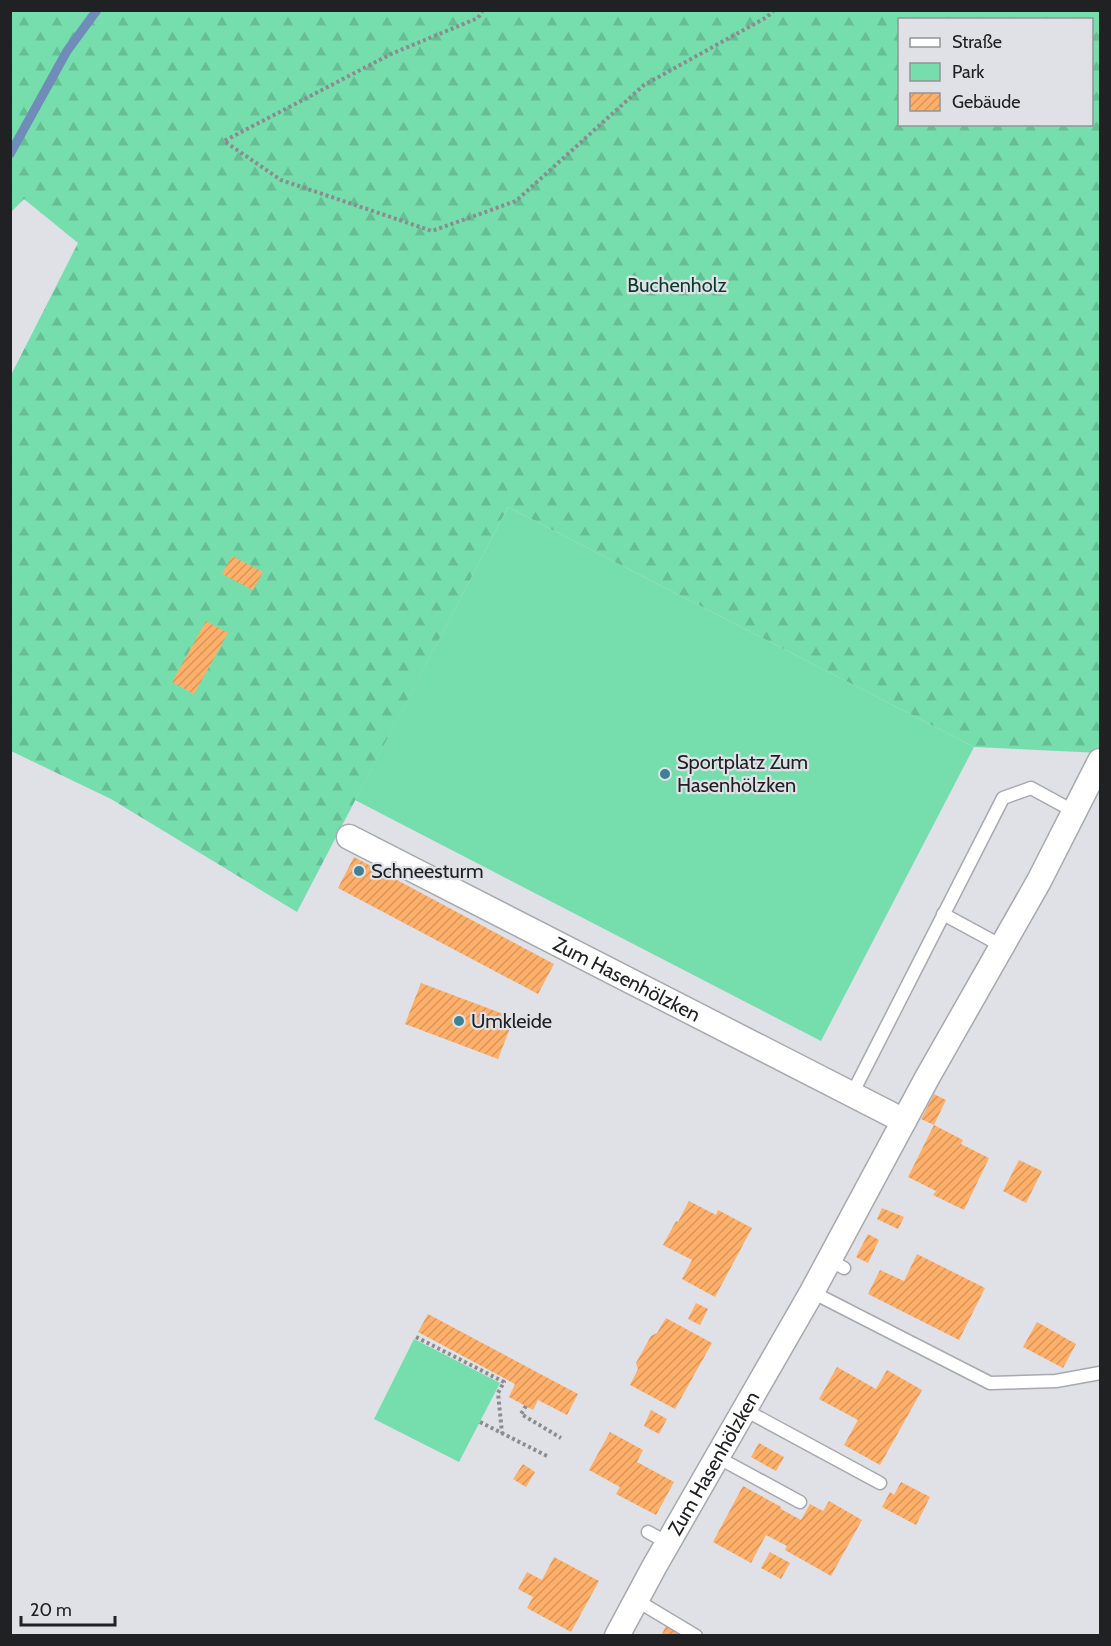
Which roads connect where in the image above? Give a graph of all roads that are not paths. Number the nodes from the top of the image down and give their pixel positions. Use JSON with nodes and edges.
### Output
{"nodes":[{"id":1,"x":1101,"y":761,"type":"edge"},
{"id":2,"x":1075,"y":812,"type":"junction"},
{"id":3,"x":349,"y":837,"type":"dead end"},
{"id":4,"x":943,"y":914,"type":"junction"},
{"id":5,"x":1002,"y":946,"type":"junction"},
{"id":6,"x":852,"y":1094,"type":"junction"},
{"id":7,"x":904,"y":1121,"type":"junction"},
{"id":8,"x":812,"y":1292,"type":"junction"},
{"id":9,"x":1101,"y":1372,"type":"edge"},
{"id":10,"x":745,"y":1410,"type":"junction"},
{"id":11,"x":717,"y":1457,"type":"junction"},
{"id":12,"x":880,"y":1483,"type":"dead end"},
{"id":13,"x":800,"y":1502,"type":"dead end"},
{"id":14,"x":636,"y":1600,"type":"junction"},
{"id":15,"x":617,"y":1635,"type":"edge"},
{"id":16,"x":696,"y":1635,"type":"edge"}],
"edges":[{"from":1,"to":2,"type":"street","name":"Zum Hasenhölzken"},
{"from":2,"to":4,"type":"lane"},
{"from":2,"to":5,"type":"street","name":"Zum Hasenhölzken"},
{"from":3,"to":6,"type":"street","name":"Zum Hasenhölzken"},
{"from":4,"to":5,"type":"lane"},
{"from":4,"to":6,"type":"lane"},
{"from":5,"to":7,"type":"street","name":"Zum Hasenhölzken"},
{"from":6,"to":7,"type":"street","name":"Zum Hasenhölzken"},
{"from":7,"to":8,"type":"street","name":"Zum Hasenhölzken"},
{"from":8,"to":9,"type":"lane"},
{"from":8,"to":10,"type":"street","name":"Zum Hasenhölzken"},
{"from":10,"to":11,"type":"street","name":"Zum Hasenhölzken"},
{"from":10,"to":12,"type":"lane"},
{"from":11,"to":13,"type":"lane"},
{"from":11,"to":14,"type":"street","name":"Zum Hasenhölzken"},
{"from":14,"to":15,"type":"street","name":"Zum Hasenhölzken"},
{"from":14,"to":16,"type":"lane"}]}
